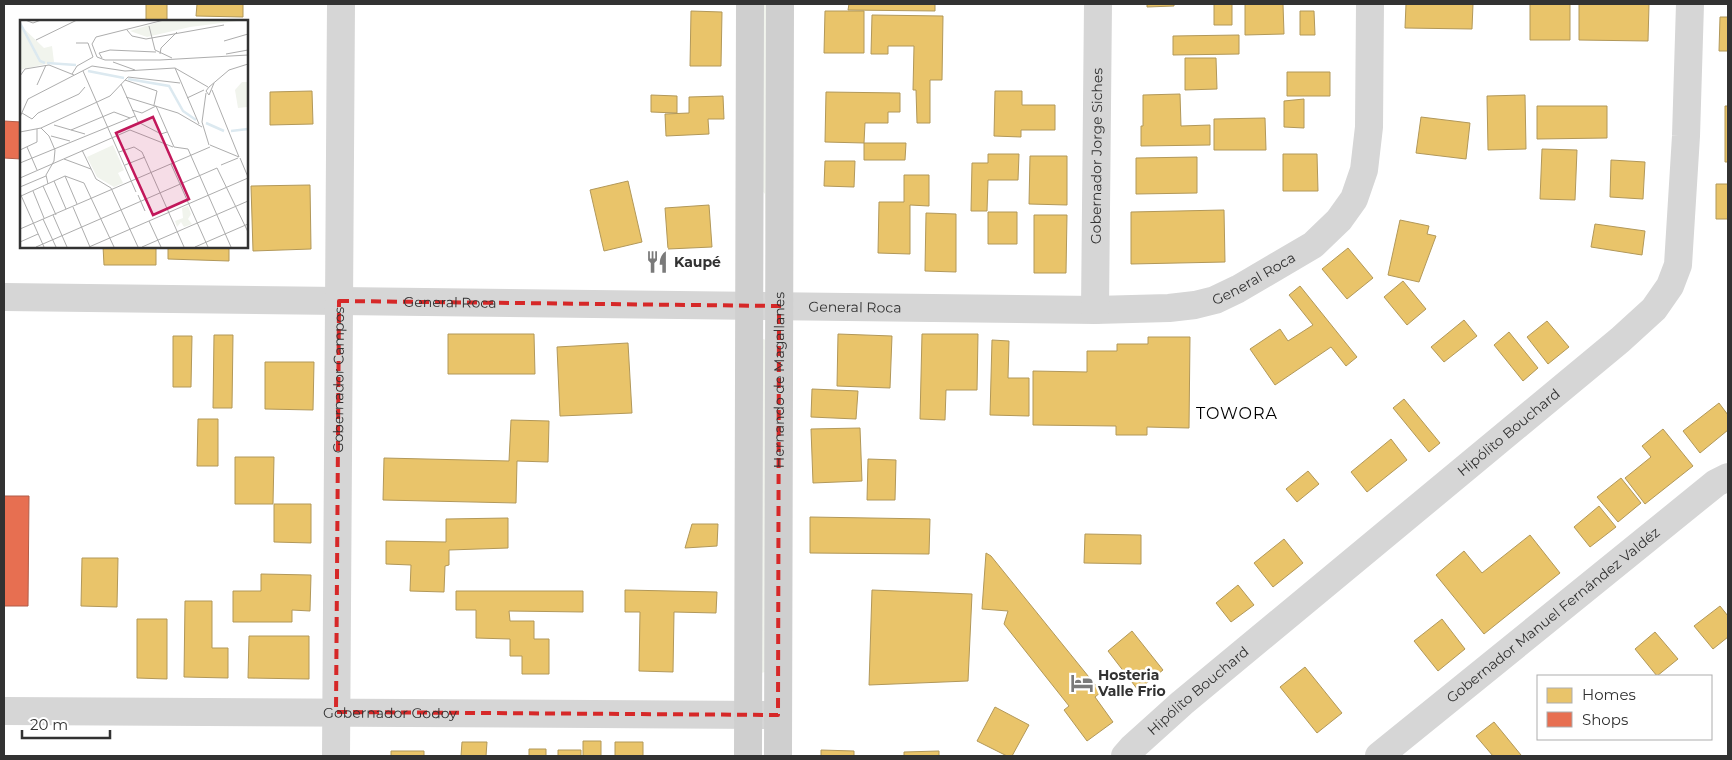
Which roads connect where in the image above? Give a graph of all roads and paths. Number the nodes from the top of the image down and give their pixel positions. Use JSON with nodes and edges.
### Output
{"nodes":[{"id":1,"x":341,"y":4,"type":"edge"},
{"id":2,"x":750,"y":4,"type":"edge"},
{"id":3,"x":780,"y":4,"type":"edge"},
{"id":4,"x":1098,"y":4,"type":"edge"},
{"id":5,"x":1370,"y":4,"type":"edge"},
{"id":6,"x":1690,"y":4,"type":"edge"},
{"id":7,"x":4,"y":297,"type":"edge"},
{"id":8,"x":339,"y":301,"type":"junction"},
{"id":9,"x":749,"y":306,"type":"junction"},
{"id":10,"x":779,"y":306,"type":"junction"},
{"id":11,"x":1096,"y":310,"type":"junction"},
{"id":12,"x":1728,"y":477,"type":"edge"},
{"id":13,"x":4,"y":710,"type":"edge"},
{"id":14,"x":336,"y":712,"type":"junction"},
{"id":15,"x":748,"y":715,"type":"junction"},
{"id":16,"x":778,"y":715,"type":"junction"},
{"id":17,"x":336,"y":756,"type":"edge"},
{"id":18,"x":748,"y":756,"type":"edge"},
{"id":19,"x":778,"y":756,"type":"edge"},
{"id":20,"x":1125,"y":756,"type":"edge"},
{"id":21,"x":1379,"y":756,"type":"edge"}],
"edges":[{"from":1,"to":8,"type":"street","name":"Gobernador Campos"},
{"from":2,"to":9,"type":"main road"},
{"from":3,"to":10,"type":"main road","name":"Hernando de Magallanes"},
{"from":4,"to":11,"type":"street","name":"Gobernador Jorge Siches"},
{"from":5,"to":11,"type":"street","name":"General Roca"},
{"from":6,"to":20,"type":"street","name":"Hipólito Bouchard"},
{"from":7,"to":8,"type":"street","name":"General Roca"},
{"from":8,"to":9,"type":"street","name":"General Roca"},
{"from":8,"to":14,"type":"street","name":"Gobernador Campos"},
{"from":9,"to":10,"type":"street","name":"General Roca"},
{"from":9,"to":15,"type":"main road"},
{"from":10,"to":11,"type":"street","name":"General Roca"},
{"from":10,"to":16,"type":"main road","name":"Hernando de Magallanes"},
{"from":12,"to":21,"type":"street","name":"Gobernador Manuel Fernández Valdéz"},
{"from":13,"to":14,"type":"street","name":"Gobernador Godoy"},
{"from":14,"to":15,"type":"street","name":"Gobernador Godoy"},
{"from":14,"to":17,"type":"street","name":"Gobernador Campos"},
{"from":15,"to":16,"type":"street","name":"Gobernador Godoy"},
{"from":15,"to":18,"type":"main road"},
{"from":16,"to":19,"type":"main road","name":"Hernando de Magallanes"}]}
